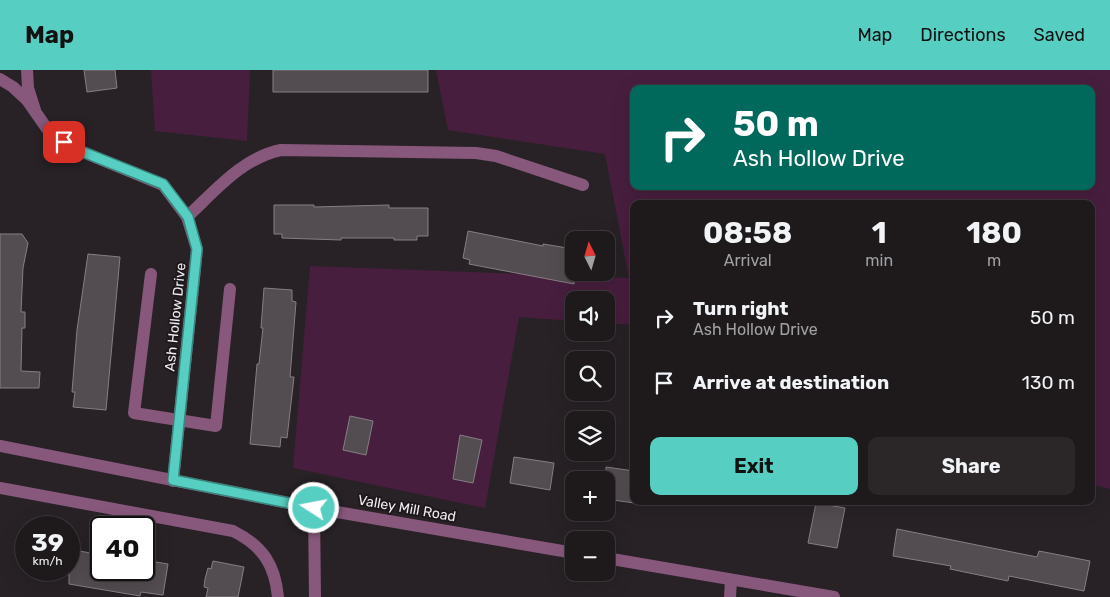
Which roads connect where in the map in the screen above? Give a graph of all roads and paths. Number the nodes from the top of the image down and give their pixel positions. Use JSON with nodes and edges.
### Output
{"nodes":[{"id":1,"x":27,"y":70,"type":"edge"},
{"id":2,"x":0,"y":79,"type":"edge"},
{"id":3,"x":36,"y":112,"type":"junction"},
{"id":4,"x":583,"y":185,"type":"dead end"},
{"id":5,"x":188,"y":217,"type":"junction"},
{"id":6,"x":150,"y":274,"type":"dead end"},
{"id":7,"x":230,"y":290,"type":"dead end"},
{"id":8,"x":180,"y":421,"type":"junction"},
{"id":9,"x":0,"y":446,"type":"edge"},
{"id":10,"x":173,"y":480,"type":"junction"},
{"id":11,"x":0,"y":488,"type":"edge"},
{"id":12,"x":314,"y":508,"type":"junction"},
{"id":13,"x":565,"y":551,"type":"edge"},
{"id":14,"x":615,"y":560,"type":"edge"},
{"id":15,"x":731,"y":580,"type":"junction"},
{"id":16,"x":278,"y":597,"type":"edge"},
{"id":17,"x":315,"y":597,"type":"edge"},
{"id":18,"x":730,"y":597,"type":"edge"},
{"id":19,"x":834,"y":597,"type":"edge"}],
"edges":[{"from":1,"to":3,"type":"street"},
{"from":2,"to":3,"type":"street","name":"Ash Hollow Drive"},
{"from":3,"to":5,"type":"street","name":"Ash Hollow Drive"},
{"from":4,"to":5,"type":"street"},
{"from":5,"to":8,"type":"street","name":"Ash Hollow Drive"},
{"from":6,"to":8,"type":"street"},
{"from":7,"to":8,"type":"street"},
{"from":8,"to":10,"type":"street","name":"Ash Hollow Drive"},
{"from":9,"to":10,"type":"street","name":"Valley Mill Road"},
{"from":10,"to":12,"type":"street","name":"Valley Mill Road"},
{"from":11,"to":16,"type":"street"},
{"from":12,"to":13,"type":"street","name":"Valley Mill Road"},
{"from":12,"to":17,"type":"street"},
{"from":14,"to":15,"type":"street"},
{"from":15,"to":18,"type":"street"},
{"from":15,"to":19,"type":"street"}]}
